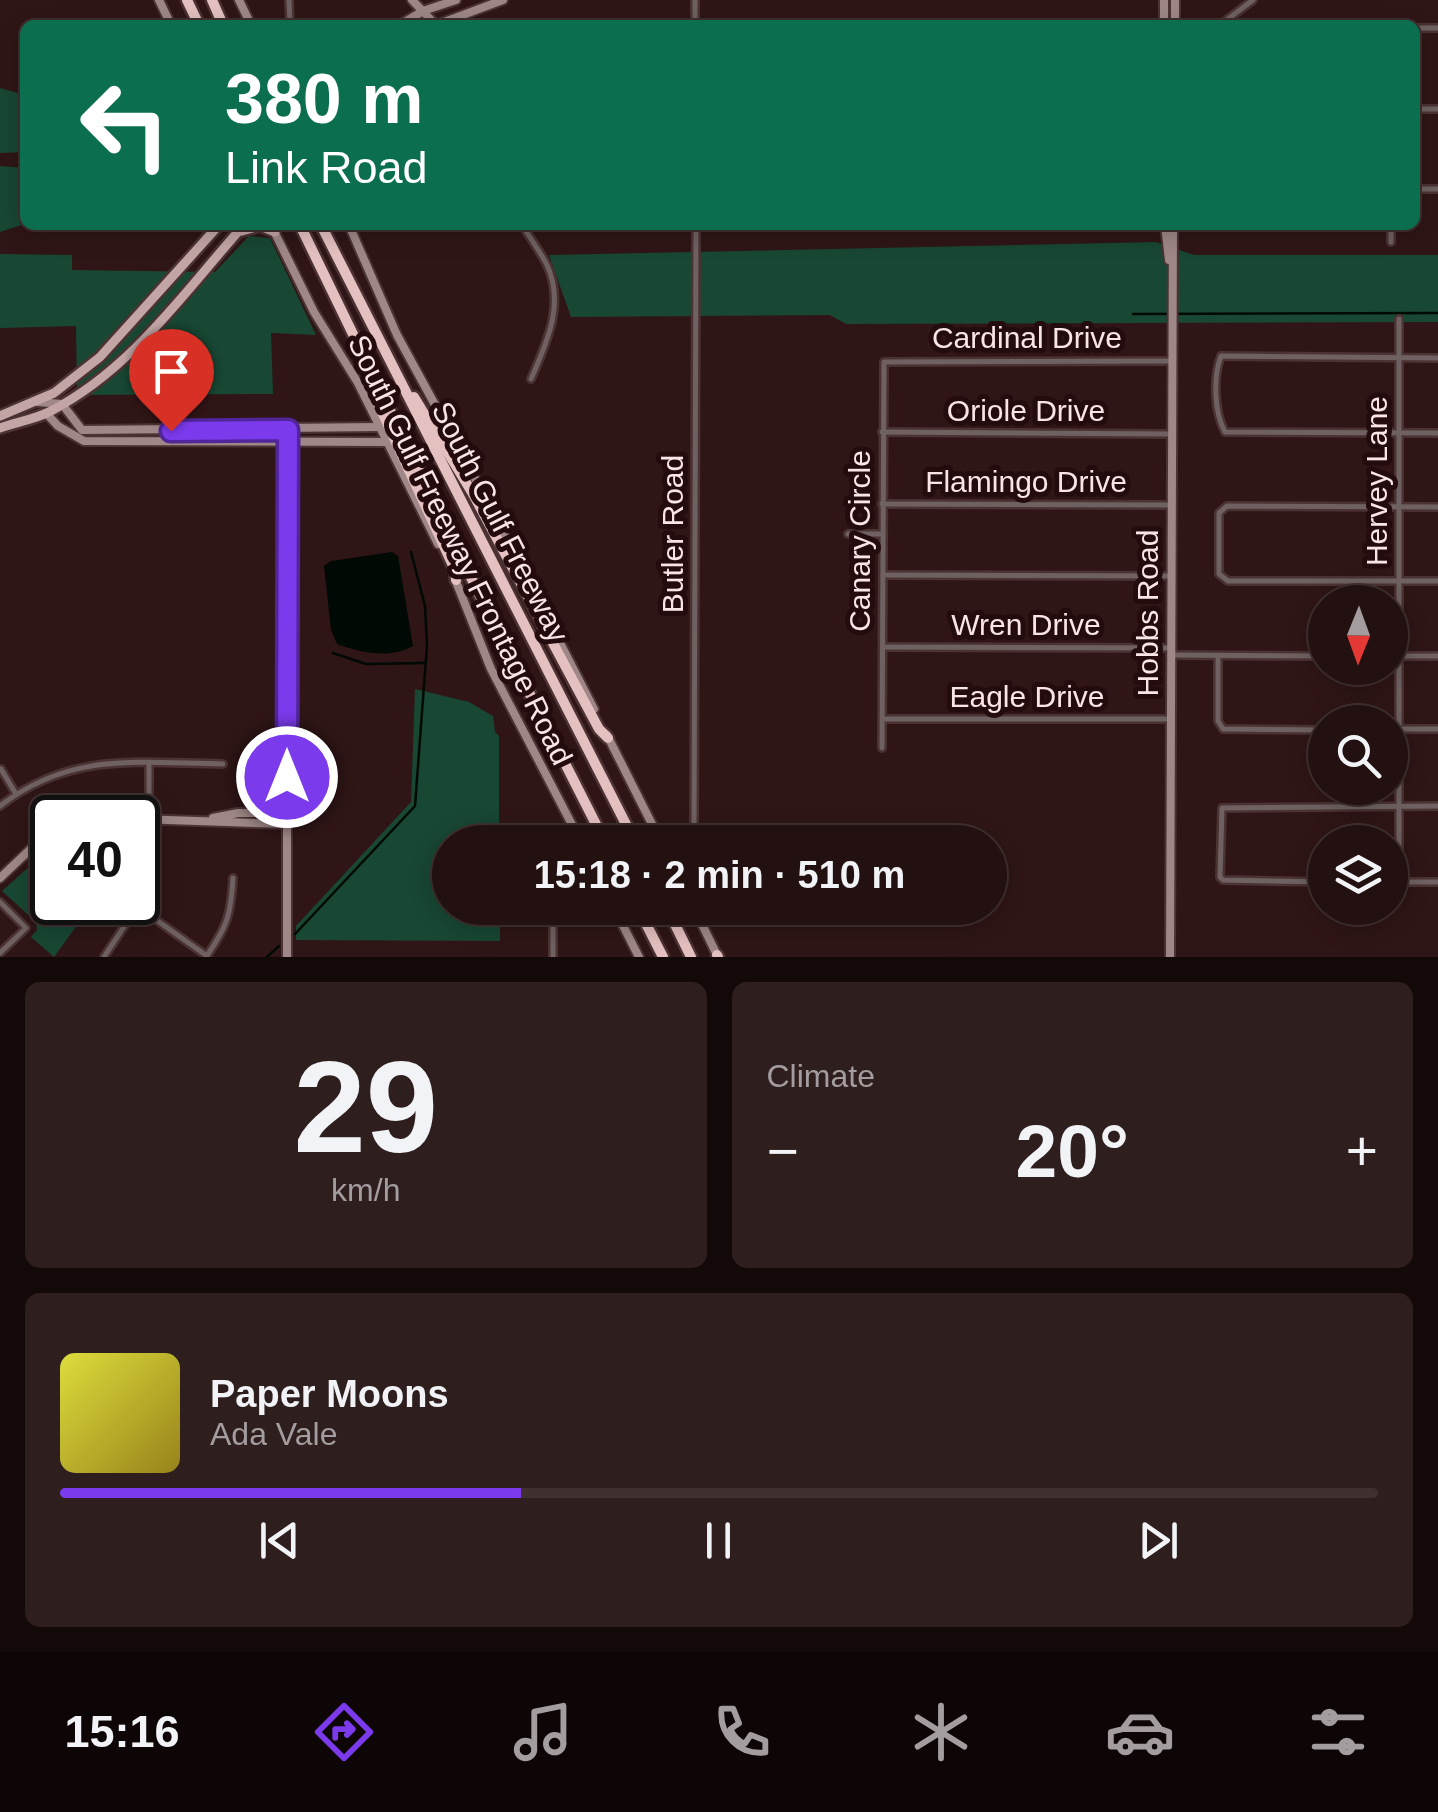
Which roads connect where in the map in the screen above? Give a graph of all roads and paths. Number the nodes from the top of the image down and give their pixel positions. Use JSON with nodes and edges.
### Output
{"nodes":[{"id":1,"x":412,"y":0,"type":"edge"},
{"id":2,"x":456,"y":0,"type":"edge"},
{"id":3,"x":503,"y":0,"type":"edge"},
{"id":4,"x":1253,"y":0,"type":"edge"},
{"id":5,"x":423,"y":11,"type":"junction"},
{"id":6,"x":408,"y":20,"type":"edge"},
{"id":7,"x":431,"y":20,"type":"edge"},
{"id":8,"x":449,"y":20,"type":"edge"},
{"id":9,"x":1227,"y":20,"type":"edge"},
{"id":10,"x":214,"y":230,"type":"edge"},
{"id":11,"x":240,"y":230,"type":"edge"},
{"id":12,"x":244,"y":230,"type":"edge"},
{"id":13,"x":275,"y":230,"type":"edge"},
{"id":14,"x":302,"y":230,"type":"edge"},
{"id":15,"x":324,"y":230,"type":"edge"},
{"id":16,"x":351,"y":230,"type":"edge"},
{"id":17,"x":525,"y":230,"type":"edge"},
{"id":18,"x":696,"y":230,"type":"edge"},
{"id":19,"x":1165,"y":230,"type":"edge"},
{"id":20,"x":1173,"y":230,"type":"edge"},
{"id":21,"x":1391,"y":230,"type":"edge"},
{"id":22,"x":235,"y":235,"type":"junction"},
{"id":23,"x":1391,"y":242,"type":"dead end"},
{"id":24,"x":1171,"y":269,"type":"junction"},
{"id":25,"x":1399,"y":319,"type":"dead end"},
{"id":26,"x":1399,"y":358,"type":"junction"},
{"id":27,"x":1438,"y":358,"type":"edge"},
{"id":28,"x":1171,"y":360,"type":"junction"},
{"id":29,"x":884,"y":362,"type":"joint"},
{"id":30,"x":369,"y":363,"type":"junction"},
{"id":31,"x":398,"y":378,"type":"junction"},
{"id":32,"x":531,"y":378,"type":"dead end"},
{"id":33,"x":78,"y":396,"type":"junction"},
{"id":34,"x":38,"y":402,"type":"junction"},
{"id":35,"x":62,"y":404,"type":"junction"},
{"id":36,"x":46,"y":413,"type":"junction"},
{"id":37,"x":0,"y":416,"type":"edge"},
{"id":38,"x":71,"y":419,"type":"junction"},
{"id":39,"x":380,"y":427,"type":"junction"},
{"id":40,"x":0,"y":428,"type":"edge"},
{"id":41,"x":203,"y":430,"type":"junction"},
{"id":42,"x":288,"y":430,"type":"junction"},
{"id":43,"x":882,"y":432,"type":"junction"},
{"id":44,"x":1399,"y":432,"type":"junction"},
{"id":45,"x":1438,"y":433,"type":"edge"},
{"id":46,"x":1171,"y":434,"type":"junction"},
{"id":47,"x":203,"y":442,"type":"junction"},
{"id":48,"x":387,"y":442,"type":"junction"},
{"id":49,"x":287,"y":444,"type":"junction"},
{"id":50,"x":882,"y":504,"type":"junction"},
{"id":51,"x":1171,"y":505,"type":"junction"},
{"id":52,"x":1399,"y":508,"type":"junction"},
{"id":53,"x":1438,"y":508,"type":"edge"},
{"id":54,"x":848,"y":534,"type":"dead end"},
{"id":55,"x":882,"y":534,"type":"junction"},
{"id":56,"x":882,"y":576,"type":"junction"},
{"id":57,"x":1170,"y":576,"type":"junction"},
{"id":58,"x":456,"y":580,"type":"junction"},
{"id":59,"x":1399,"y":582,"type":"junction"},
{"id":60,"x":1438,"y":582,"type":"edge"},
{"id":61,"x":883,"y":648,"type":"junction"},
{"id":62,"x":1170,"y":652,"type":"junction"},
{"id":63,"x":1218,"y":656,"type":"junction"},
{"id":64,"x":1308,"y":656,"type":"edge"},
{"id":65,"x":1408,"y":656,"type":"edge"},
{"id":66,"x":1438,"y":656,"type":"edge"},
{"id":67,"x":1170,"y":719,"type":"junction"},
{"id":68,"x":883,"y":720,"type":"junction"},
{"id":69,"x":1408,"y":729,"type":"edge"},
{"id":70,"x":1438,"y":729,"type":"edge"},
{"id":71,"x":1308,"y":730,"type":"edge"},
{"id":72,"x":608,"y":738,"type":"junction"},
{"id":73,"x":882,"y":748,"type":"dead end"},
{"id":74,"x":149,"y":764,"type":"junction"},
{"id":75,"x":223,"y":764,"type":"dead end"},
{"id":76,"x":1,"y":770,"type":"edge"},
{"id":77,"x":16,"y":794,"type":"junction"},
{"id":78,"x":149,"y":795,"type":"edge"},
{"id":79,"x":0,"y":806,"type":"edge"},
{"id":80,"x":1399,"y":806,"type":"junction"},
{"id":81,"x":1438,"y":806,"type":"edge"},
{"id":82,"x":287,"y":813,"type":"junction"},
{"id":83,"x":160,"y":818,"type":"edge"},
{"id":84,"x":209,"y":819,"type":"junction"},
{"id":85,"x":286,"y":824,"type":"junction"},
{"id":86,"x":572,"y":825,"type":"edge"},
{"id":87,"x":596,"y":825,"type":"edge"},
{"id":88,"x":626,"y":825,"type":"edge"},
{"id":89,"x":652,"y":825,"type":"edge"},
{"id":90,"x":694,"y":825,"type":"edge"},
{"id":91,"x":1399,"y":825,"type":"edge"},
{"id":92,"x":30,"y":849,"type":"edge"},
{"id":93,"x":0,"y":878,"type":"edge"},
{"id":94,"x":233,"y":878,"type":"dead end"},
{"id":95,"x":1308,"y":882,"type":"edge"},
{"id":96,"x":1408,"y":882,"type":"edge"},
{"id":97,"x":1438,"y":882,"type":"edge"},
{"id":98,"x":0,"y":902,"type":"edge"},
{"id":99,"x":160,"y":923,"type":"edge"},
{"id":100,"x":126,"y":925,"type":"edge"},
{"id":101,"x":553,"y":925,"type":"dead end"},
{"id":102,"x":623,"y":925,"type":"edge"},
{"id":103,"x":647,"y":925,"type":"edge"},
{"id":104,"x":675,"y":925,"type":"edge"},
{"id":105,"x":702,"y":925,"type":"edge"},
{"id":106,"x":0,"y":953,"type":"edge"},
{"id":107,"x":206,"y":956,"type":"edge"},
{"id":108,"x":104,"y":957,"type":"edge"},
{"id":109,"x":287,"y":957,"type":"edge"},
{"id":110,"x":553,"y":957,"type":"edge"},
{"id":111,"x":639,"y":957,"type":"edge"},
{"id":112,"x":663,"y":957,"type":"edge"},
{"id":113,"x":691,"y":957,"type":"edge"},
{"id":114,"x":718,"y":957,"type":"edge"},
{"id":115,"x":1170,"y":957,"type":"edge"}],
"edges":[{"from":1,"to":5,"type":"street"},
{"from":2,"to":5,"type":"street"},
{"from":3,"to":8,"type":"street"},
{"from":4,"to":9,"type":"street"},
{"from":5,"to":6,"type":"street"},
{"from":5,"to":7,"type":"street"},
{"from":10,"to":34,"type":"main road"},
{"from":11,"to":22,"type":"main road"},
{"from":12,"to":22,"type":"main road"},
{"from":13,"to":39,"type":"street","name":"South Gulf Freeway Frontage Road"},
{"from":14,"to":30,"type":"highway","name":"South Gulf Freeway"},
{"from":15,"to":31,"type":"highway","name":"South Gulf Freeway"},
{"from":16,"to":72,"type":"street","name":"South Gulf Freeway Frontage Road"},
{"from":17,"to":32,"type":"street"},
{"from":18,"to":90,"type":"street","name":"Butler Road"},
{"from":19,"to":24,"type":"street","name":"Hobbs Road"},
{"from":20,"to":24,"type":"street","name":"Hobbs Road"},
{"from":21,"to":23,"type":"street"},
{"from":22,"to":33,"type":"main road"},
{"from":24,"to":28,"type":"street","name":"Hobbs Road"},
{"from":25,"to":26,"type":"street","name":"Hervey Lane"},
{"from":26,"to":27,"type":"street"},
{"from":26,"to":44,"type":"street","name":"Hervey Lane"},
{"from":26,"to":44,"type":"street"},
{"from":28,"to":29,"type":"street","name":"Cardinal Drive"},
{"from":28,"to":46,"type":"street","name":"Hobbs Road"},
{"from":29,"to":43,"type":"street","name":"Canary Circle"},
{"from":30,"to":58,"type":"highway"},
{"from":30,"to":87,"type":"highway","name":"South Gulf Freeway"},
{"from":31,"to":72,"type":"highway"},
{"from":31,"to":88,"type":"highway","name":"South Gulf Freeway"},
{"from":33,"to":35,"type":"main road"},
{"from":33,"to":38,"type":"street"},
{"from":34,"to":35,"type":"street"},
{"from":34,"to":37,"type":"main road"},
{"from":35,"to":36,"type":"main road"},
{"from":35,"to":38,"type":"street"},
{"from":36,"to":40,"type":"main road"},
{"from":36,"to":47,"type":"street"},
{"from":38,"to":41,"type":"street"},
{"from":39,"to":42,"type":"street"},
{"from":39,"to":48,"type":"street","name":"South Gulf Freeway Frontage Road"},
{"from":41,"to":42,"type":"street"},
{"from":41,"to":47,"type":"street"},
{"from":42,"to":49,"type":"street"},
{"from":43,"to":46,"type":"street","name":"Oriole Drive"},
{"from":43,"to":50,"type":"street","name":"Canary Circle"},
{"from":44,"to":45,"type":"street"},
{"from":44,"to":52,"type":"street","name":"Hervey Lane"},
{"from":46,"to":51,"type":"street","name":"Hobbs Road"},
{"from":47,"to":49,"type":"street"},
{"from":48,"to":49,"type":"street"},
{"from":48,"to":58,"type":"street","name":"South Gulf Freeway Frontage Road"},
{"from":49,"to":82,"type":"street"},
{"from":50,"to":51,"type":"street","name":"Flamingo Drive"},
{"from":50,"to":55,"type":"street","name":"Canary Circle"},
{"from":51,"to":57,"type":"street","name":"Hobbs Road"},
{"from":52,"to":53,"type":"street"},
{"from":52,"to":59,"type":"street","name":"Hervey Lane"},
{"from":52,"to":59,"type":"street"},
{"from":54,"to":55,"type":"street"},
{"from":55,"to":56,"type":"street","name":"Canary Circle"},
{"from":56,"to":57,"type":"street"},
{"from":56,"to":61,"type":"street","name":"Canary Circle"},
{"from":57,"to":62,"type":"street","name":"Hobbs Road"},
{"from":58,"to":86,"type":"street","name":"South Gulf Freeway Frontage Road"},
{"from":59,"to":60,"type":"street"},
{"from":61,"to":62,"type":"street","name":"Wren Drive"},
{"from":61,"to":68,"type":"street","name":"Canary Circle"},
{"from":62,"to":63,"type":"street","name":"Wren Drive"},
{"from":62,"to":67,"type":"street","name":"Hobbs Road"},
{"from":63,"to":64,"type":"street","name":"Wren Drive"},
{"from":63,"to":71,"type":"street"},
{"from":65,"to":66,"type":"street"},
{"from":67,"to":68,"type":"street","name":"Eagle Drive"},
{"from":67,"to":115,"type":"street","name":"Hobbs Road"},
{"from":68,"to":73,"type":"street","name":"Canary Circle"},
{"from":69,"to":70,"type":"street"},
{"from":72,"to":89,"type":"street","name":"South Gulf Freeway Frontage Road"},
{"from":74,"to":75,"type":"street"},
{"from":74,"to":77,"type":"street"},
{"from":74,"to":78,"type":"street"},
{"from":76,"to":77,"type":"street"},
{"from":77,"to":79,"type":"street"},
{"from":80,"to":81,"type":"street"},
{"from":80,"to":91,"type":"street","name":"Hervey Lane"},
{"from":80,"to":95,"type":"street"},
{"from":82,"to":84,"type":"street"},
{"from":82,"to":85,"type":"street"},
{"from":83,"to":84,"type":"street"},
{"from":84,"to":85,"type":"street"},
{"from":85,"to":109,"type":"street"},
{"from":92,"to":93,"type":"street"},
{"from":94,"to":107,"type":"street"},
{"from":96,"to":97,"type":"street"},
{"from":98,"to":106,"type":"street"},
{"from":99,"to":107,"type":"street"},
{"from":100,"to":108,"type":"street"},
{"from":101,"to":110,"type":"street"},
{"from":102,"to":111,"type":"street"},
{"from":103,"to":112,"type":"highway"},
{"from":104,"to":113,"type":"highway"},
{"from":105,"to":114,"type":"street"}]}
